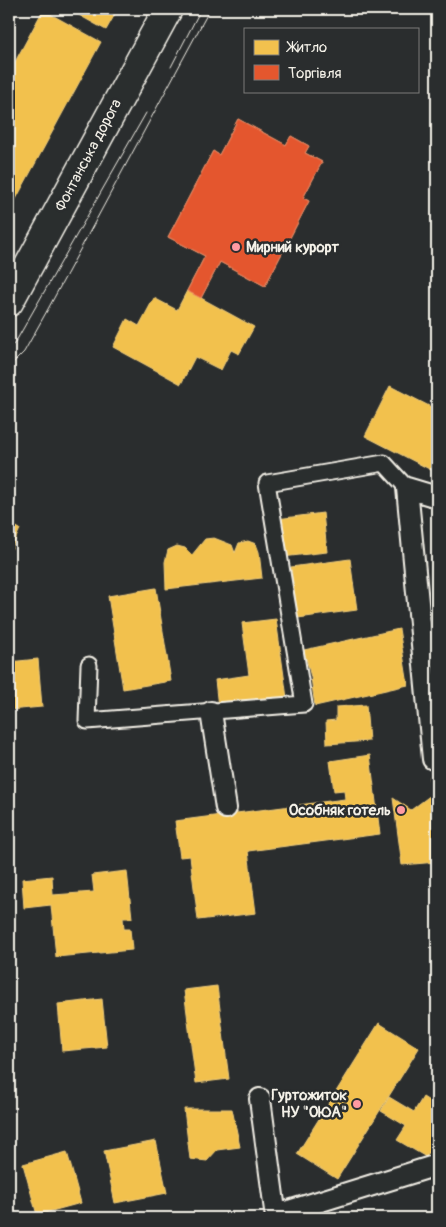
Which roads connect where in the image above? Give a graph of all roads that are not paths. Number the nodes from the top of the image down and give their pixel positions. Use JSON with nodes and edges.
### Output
{"nodes":[{"id":1,"x":168,"y":9,"type":"edge"},
{"id":2,"x":9,"y":302,"type":"edge"},
{"id":3,"x":407,"y":488,"type":"junction"},
{"id":4,"x":437,"y":497,"type":"edge"},
{"id":5,"x":89,"y":665,"type":"dead end"},
{"id":6,"x":211,"y":712,"type":"junction"},
{"id":7,"x":433,"y":759,"type":"dead end"},
{"id":8,"x":226,"y":808,"type":"dead end"},
{"id":9,"x":260,"y":1099,"type":"dead end"},
{"id":10,"x":437,"y":1166,"type":"edge"},
{"id":11,"x":276,"y":1217,"type":"edge"}],
"edges":[{"from":1,"to":2,"type":"main road","name":"Фонтанська дорога"},
{"from":3,"to":4,"type":"street"},
{"from":3,"to":6,"type":"street"},
{"from":3,"to":7,"type":"street"},
{"from":5,"to":6,"type":"street"},
{"from":6,"to":8,"type":"street"},
{"from":9,"to":11,"type":"street"},
{"from":10,"to":11,"type":"street"}]}
